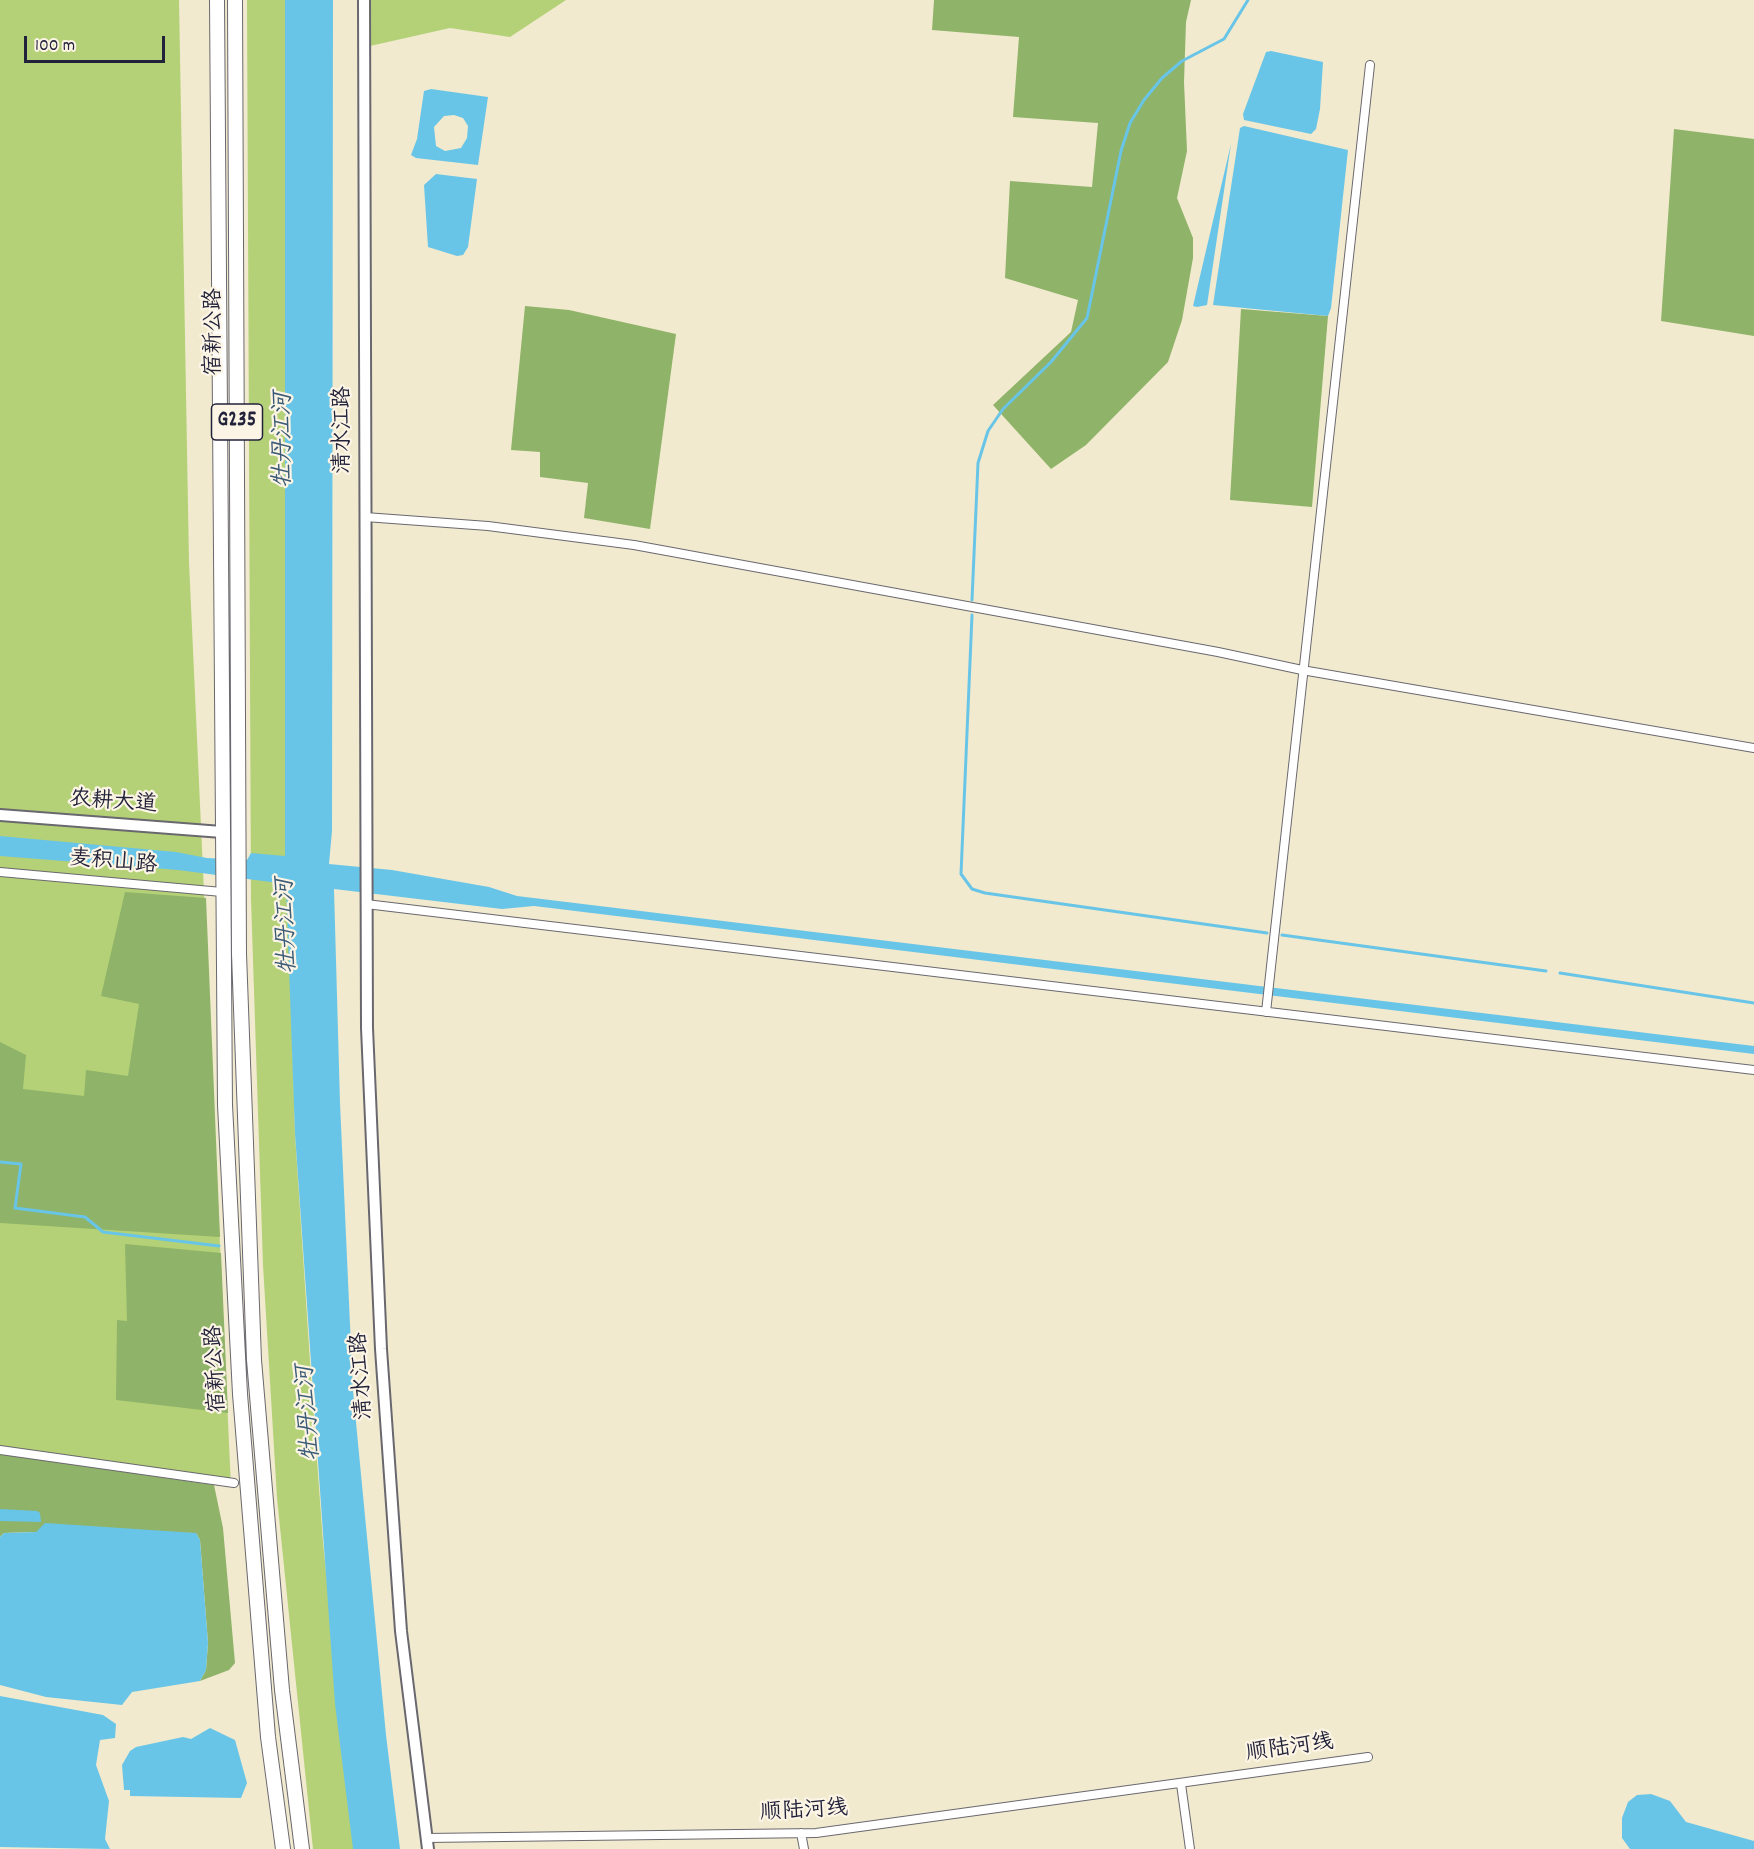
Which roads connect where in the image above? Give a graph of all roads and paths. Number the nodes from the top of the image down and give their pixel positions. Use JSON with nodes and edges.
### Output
{"nodes":[{"id":1,"x":217,"y":0,"type":"edge"},
{"id":2,"x":235,"y":0,"type":"edge"},
{"id":3,"x":364,"y":0,"type":"edge"},
{"id":4,"x":1370,"y":64,"type":"dead end"},
{"id":5,"x":365,"y":517,"type":"junction"},
{"id":6,"x":1302,"y":670,"type":"junction"},
{"id":7,"x":1754,"y":748,"type":"edge"},
{"id":8,"x":0,"y":815,"type":"edge"},
{"id":9,"x":222,"y":838,"type":"junction"},
{"id":10,"x":0,"y":872,"type":"edge"},
{"id":11,"x":222,"y":888,"type":"junction"},
{"id":12,"x":367,"y":902,"type":"junction"},
{"id":13,"x":1267,"y":1008,"type":"junction"},
{"id":14,"x":1754,"y":1070,"type":"edge"},
{"id":15,"x":0,"y":1450,"type":"edge"},
{"id":16,"x":234,"y":1483,"type":"dead end"},
{"id":17,"x":1368,"y":1757,"type":"dead end"},
{"id":18,"x":1181,"y":1784,"type":"junction"},
{"id":19,"x":801,"y":1833,"type":"junction"},
{"id":20,"x":427,"y":1844,"type":"edge"},
{"id":21,"x":283,"y":1849,"type":"edge"},
{"id":22,"x":302,"y":1849,"type":"edge"},
{"id":23,"x":804,"y":1849,"type":"edge"},
{"id":24,"x":1190,"y":1849,"type":"edge"}],
"edges":[{"from":1,"to":9,"type":"highway","name":"宿新公路","number":"G235"},
{"from":2,"to":22,"type":"highway","name":"宿新公路","number":"G235"},
{"from":3,"to":5,"type":"street","name":"清水江路"},
{"from":4,"to":6,"type":"street"},
{"from":5,"to":6,"type":"street"},
{"from":5,"to":12,"type":"street","name":"清水江路"},
{"from":6,"to":7,"type":"street"},
{"from":6,"to":13,"type":"street"},
{"from":8,"to":9,"type":"street","name":"农耕大道"},
{"from":9,"to":11,"type":"highway","name":"宿新公路"},
{"from":10,"to":11,"type":"street","name":"麦积山路"},
{"from":11,"to":21,"type":"highway","name":"宿新公路"},
{"from":12,"to":13,"type":"street"},
{"from":12,"to":20,"type":"street","name":"清水江路"},
{"from":13,"to":14,"type":"street"},
{"from":15,"to":16,"type":"street"},
{"from":17,"to":18,"type":"street","name":"顺陆河线"},
{"from":18,"to":19,"type":"street","name":"顺陆河线"},
{"from":18,"to":24,"type":"street"},
{"from":19,"to":20,"type":"street","name":"顺陆河线"},
{"from":19,"to":23,"type":"street"}]}
